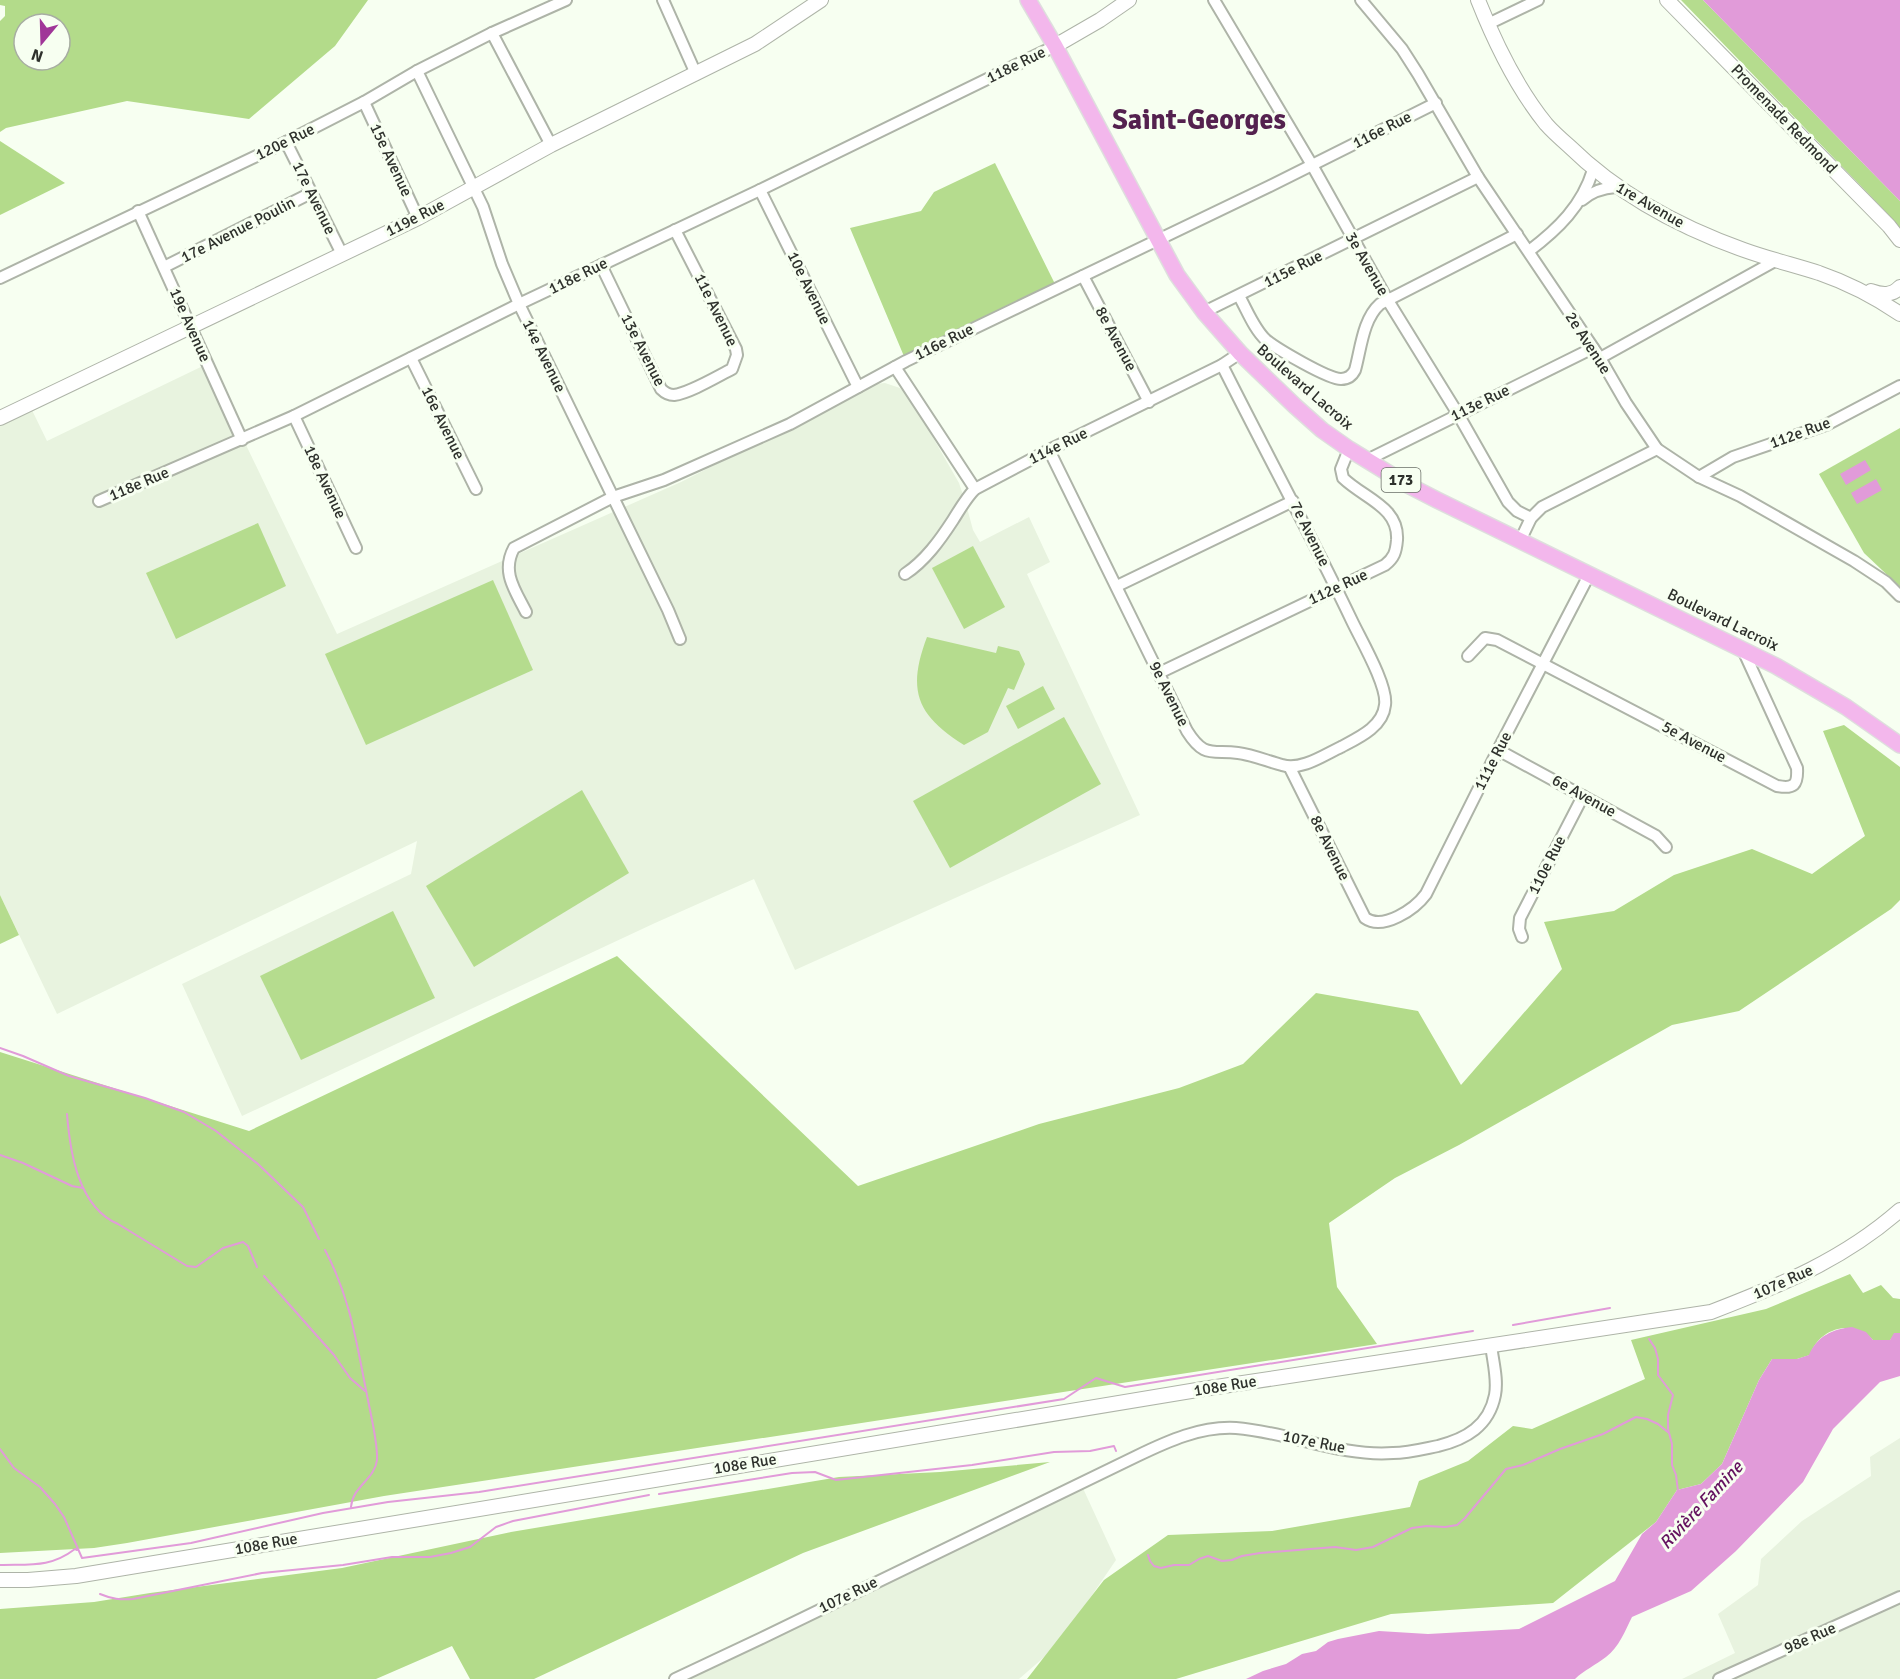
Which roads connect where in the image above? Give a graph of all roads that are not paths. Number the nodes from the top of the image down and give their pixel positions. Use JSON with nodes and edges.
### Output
{"nodes":[{"id":1,"x":566,"y":0,"type":"edge"},
{"id":2,"x":663,"y":0,"type":"edge"},
{"id":3,"x":821,"y":0,"type":"edge"},
{"id":4,"x":1028,"y":0,"type":"edge"},
{"id":5,"x":1129,"y":0,"type":"edge"},
{"id":6,"x":1214,"y":0,"type":"edge"},
{"id":7,"x":1361,"y":0,"type":"edge"},
{"id":8,"x":1478,"y":0,"type":"edge"},
{"id":9,"x":1538,"y":0,"type":"edge"},
{"id":10,"x":1667,"y":0,"type":"edge"},
{"id":11,"x":1488,"y":24,"type":"junction"},
{"id":12,"x":492,"y":33,"type":"junction"},
{"id":13,"x":1055,"y":46,"type":"junction"},
{"id":14,"x":417,"y":71,"type":"junction"},
{"id":15,"x":696,"y":75,"type":"junction"},
{"id":16,"x":364,"y":102,"type":"junction"},
{"id":17,"x":1436,"y":103,"type":"junction"},
{"id":18,"x":286,"y":142,"type":"junction"},
{"id":19,"x":551,"y":145,"type":"junction"},
{"id":20,"x":1312,"y":165,"type":"junction"},
{"id":21,"x":1593,"y":170,"type":"junction"},
{"id":22,"x":1478,"y":177,"type":"junction"},
{"id":23,"x":1616,"y":187,"type":"junction"},
{"id":24,"x":473,"y":188,"type":"junction"},
{"id":25,"x":760,"y":190,"type":"junction"},
{"id":26,"x":312,"y":193,"type":"junction"},
{"id":27,"x":1577,"y":204,"type":"junction"},
{"id":28,"x":138,"y":211,"type":"junction"},
{"id":29,"x":418,"y":218,"type":"junction"},
{"id":30,"x":675,"y":230,"type":"junction"},
{"id":31,"x":1517,"y":234,"type":"junction"},
{"id":32,"x":1353,"y":238,"type":"junction"},
{"id":33,"x":1159,"y":240,"type":"junction"},
{"id":34,"x":1900,"y":240,"type":"edge"},
{"id":35,"x":1528,"y":251,"type":"junction"},
{"id":36,"x":342,"y":254,"type":"junction"},
{"id":37,"x":1775,"y":261,"type":"junction"},
{"id":38,"x":601,"y":265,"type":"junction"},
{"id":39,"x":164,"y":267,"type":"junction"},
{"id":40,"x":1083,"y":276,"type":"junction"},
{"id":41,"x":0,"y":278,"type":"edge"},
{"id":42,"x":1846,"y":284,"type":"junction"},
{"id":43,"x":1900,"y":287,"type":"edge"},
{"id":44,"x":1239,"y":296,"type":"junction"},
{"id":45,"x":1388,"y":299,"type":"junction"},
{"id":46,"x":519,"y":304,"type":"junction"},
{"id":47,"x":1204,"y":312,"type":"junction"},
{"id":48,"x":1900,"y":314,"type":"edge"},
{"id":49,"x":190,"y":326,"type":"junction"},
{"id":50,"x":1593,"y":348,"type":"junction"},
{"id":51,"x":1240,"y":353,"type":"junction"},
{"id":52,"x":411,"y":358,"type":"junction"},
{"id":53,"x":1600,"y":358,"type":"junction"},
{"id":54,"x":1222,"y":365,"type":"junction"},
{"id":55,"x":895,"y":367,"type":"junction"},
{"id":56,"x":709,"y":381,"type":"joint"},
{"id":57,"x":1900,"y":386,"type":"edge"},
{"id":58,"x":858,"y":387,"type":"junction"},
{"id":59,"x":1149,"y":402,"type":"junction"},
{"id":60,"x":1458,"y":414,"type":"junction"},
{"id":61,"x":294,"y":416,"type":"junction"},
{"id":62,"x":0,"y":418,"type":"edge"},
{"id":63,"x":242,"y":440,"type":"junction"},
{"id":64,"x":1349,"y":449,"type":"junction"},
{"id":65,"x":1657,"y":449,"type":"junction"},
{"id":66,"x":1049,"y":450,"type":"junction"},
{"id":67,"x":1367,"y":459,"type":"junction"},
{"id":68,"x":1699,"y":477,"type":"junction"},
{"id":69,"x":476,"y":489,"type":"dead end"},
{"id":70,"x":975,"y":489,"type":"junction"},
{"id":71,"x":613,"y":497,"type":"junction"},
{"id":72,"x":99,"y":501,"type":"dead end"},
{"id":73,"x":1293,"y":501,"type":"junction"},
{"id":74,"x":1531,"y":518,"type":"junction"},
{"id":75,"x":1520,"y":541,"type":"junction"},
{"id":76,"x":356,"y":548,"type":"dead end"},
{"id":77,"x":905,"y":574,"type":"dead end"},
{"id":78,"x":1589,"y":575,"type":"junction"},
{"id":79,"x":1117,"y":586,"type":"junction"},
{"id":80,"x":1336,"y":588,"type":"junction"},
{"id":81,"x":1900,"y":596,"type":"edge"},
{"id":82,"x":526,"y":612,"type":"dead end"},
{"id":83,"x":680,"y":639,"type":"dead end"},
{"id":84,"x":1743,"y":650,"type":"junction"},
{"id":85,"x":1468,"y":656,"type":"dead end"},
{"id":86,"x":1543,"y":663,"type":"junction"},
{"id":87,"x":1159,"y":673,"type":"junction"},
{"id":88,"x":1900,"y":745,"type":"edge"},
{"id":89,"x":1498,"y":750,"type":"junction"},
{"id":90,"x":1290,"y":768,"type":"junction"},
{"id":91,"x":1583,"y":796,"type":"junction"},
{"id":92,"x":1666,"y":847,"type":"dead end"},
{"id":93,"x":1375,"y":922,"type":"joint"},
{"id":94,"x":1522,"y":937,"type":"dead end"},
{"id":95,"x":1900,"y":1210,"type":"edge"},
{"id":96,"x":1491,"y":1346,"type":"junction"},
{"id":97,"x":0,"y":1580,"type":"edge"},
{"id":98,"x":1900,"y":1597,"type":"edge"},
{"id":99,"x":1721,"y":1678,"type":"edge"},
{"id":100,"x":675,"y":1679,"type":"edge"}],
"edges":[{"from":1,"to":12,"type":"street","name":"120e Rue"},
{"from":2,"to":15,"type":"street"},
{"from":3,"to":15,"type":"main road","name":"119e Rue"},
{"from":4,"to":13,"type":"main road","name":"Boulevard Lacroix","number":"173"},
{"from":5,"to":13,"type":"main road"},
{"from":6,"to":20,"type":"street","name":"3e Avenue"},
{"from":7,"to":17,"type":"street","name":"2e Avenue"},
{"from":8,"to":11,"type":"main road","name":"1re Avenue"},
{"from":9,"to":11,"type":"street"},
{"from":10,"to":34,"type":"main road","name":"Promenade Redmond"},
{"from":11,"to":21,"type":"main road","name":"1re Avenue"},
{"from":12,"to":14,"type":"street","name":"120e Rue"},
{"from":12,"to":19,"type":"street"},
{"from":13,"to":25,"type":"street","name":"118e Rue"},
{"from":13,"to":33,"type":"main road","name":"Boulevard Lacroix","number":"173"},
{"from":14,"to":16,"type":"street","name":"120e Rue"},
{"from":14,"to":24,"type":"street","name":"14e Avenue"},
{"from":15,"to":19,"type":"main road","name":"119e Rue"},
{"from":16,"to":18,"type":"street","name":"120e Rue"},
{"from":16,"to":29,"type":"street","name":"15e Avenue"},
{"from":17,"to":20,"type":"street","name":"116e Rue"},
{"from":17,"to":22,"type":"street","name":"2e Avenue"},
{"from":18,"to":26,"type":"street","name":"17e Avenue"},
{"from":18,"to":28,"type":"street","name":"120e Rue"},
{"from":19,"to":24,"type":"main road","name":"119e Rue"},
{"from":20,"to":32,"type":"street","name":"3e Avenue"},
{"from":20,"to":33,"type":"street","name":"116e Rue"},
{"from":21,"to":23,"type":"main road","name":"1re Avenue"},
{"from":21,"to":27,"type":"street"},
{"from":22,"to":31,"type":"street","name":"2e Avenue"},
{"from":22,"to":32,"type":"street","name":"115e Rue"},
{"from":23,"to":27,"type":"street"},
{"from":23,"to":37,"type":"main road","name":"1re Avenue"},
{"from":24,"to":29,"type":"main road","name":"119e Rue"},
{"from":24,"to":46,"type":"street","name":"14e Avenue"},
{"from":25,"to":30,"type":"street","name":"118e Rue"},
{"from":25,"to":58,"type":"street","name":"10e Avenue"},
{"from":26,"to":36,"type":"street","name":"17e Avenue"},
{"from":26,"to":39,"type":"street","name":"17e Avenue Poulin"},
{"from":27,"to":35,"type":"street"},
{"from":28,"to":39,"type":"street","name":"19e Avenue"},
{"from":28,"to":41,"type":"street","name":"120e Rue"},
{"from":29,"to":36,"type":"main road","name":"119e Rue"},
{"from":30,"to":38,"type":"street","name":"118e Rue"},
{"from":30,"to":56,"type":"street","name":"11e Avenue"},
{"from":31,"to":35,"type":"street","name":"2e Avenue"},
{"from":31,"to":45,"type":"street"},
{"from":32,"to":44,"type":"street","name":"115e Rue"},
{"from":32,"to":45,"type":"street","name":"3e Avenue"},
{"from":33,"to":40,"type":"street","name":"116e Rue"},
{"from":33,"to":47,"type":"main road","name":"Boulevard Lacroix","number":"173"},
{"from":35,"to":50,"type":"street","name":"2e Avenue"},
{"from":36,"to":49,"type":"main road","name":"119e Rue"},
{"from":37,"to":42,"type":"main road","name":"1re Avenue"},
{"from":37,"to":53,"type":"street"},
{"from":38,"to":46,"type":"street","name":"118e Rue"},
{"from":38,"to":56,"type":"street","name":"13e Avenue"},
{"from":39,"to":49,"type":"street","name":"19e Avenue"},
{"from":40,"to":55,"type":"street","name":"116e Rue"},
{"from":40,"to":59,"type":"street","name":"8e Avenue"},
{"from":42,"to":43,"type":"main road"},
{"from":42,"to":48,"type":"main road","name":"1re Avenue"},
{"from":44,"to":45,"type":"street"},
{"from":44,"to":47,"type":"street","name":"115e Rue"},
{"from":45,"to":60,"type":"street","name":"3e Avenue"},
{"from":46,"to":52,"type":"street","name":"118e Rue"},
{"from":46,"to":71,"type":"street","name":"14e Avenue"},
{"from":47,"to":51,"type":"main road","name":"Boulevard Lacroix","number":"173"},
{"from":49,"to":62,"type":"main road","name":"119e Rue"},
{"from":49,"to":63,"type":"street","name":"19e Avenue"},
{"from":50,"to":53,"type":"street","name":"2e Avenue"},
{"from":50,"to":60,"type":"street","name":"113e Rue"},
{"from":51,"to":54,"type":"street","name":"114e Rue"},
{"from":51,"to":64,"type":"main road","name":"Boulevard Lacroix","number":"173"},
{"from":52,"to":61,"type":"street","name":"118e Rue"},
{"from":52,"to":69,"type":"street","name":"16e Avenue"},
{"from":53,"to":65,"type":"street","name":"2e Avenue"},
{"from":54,"to":59,"type":"street","name":"114e Rue"},
{"from":54,"to":73,"type":"street","name":"7e Avenue"},
{"from":55,"to":58,"type":"street","name":"116e Rue"},
{"from":55,"to":70,"type":"street"},
{"from":57,"to":68,"type":"street","name":"112e Rue"},
{"from":58,"to":71,"type":"street","name":"116e Rue"},
{"from":59,"to":66,"type":"street","name":"114e Rue"},
{"from":60,"to":67,"type":"street","name":"113e Rue"},
{"from":60,"to":74,"type":"street","name":"3e Avenue"},
{"from":61,"to":63,"type":"street","name":"118e Rue"},
{"from":61,"to":76,"type":"street","name":"18e Avenue"},
{"from":63,"to":72,"type":"street","name":"118e Rue"},
{"from":64,"to":67,"type":"main road","name":"Boulevard Lacroix","number":"173"},
{"from":64,"to":80,"type":"street","name":"112e Rue"},
{"from":65,"to":68,"type":"street","name":"2e Avenue"},
{"from":65,"to":74,"type":"street"},
{"from":66,"to":70,"type":"street","name":"114e Rue"},
{"from":66,"to":79,"type":"street","name":"9e Avenue"},
{"from":67,"to":75,"type":"main road","name":"Boulevard Lacroix","number":"173"},
{"from":68,"to":81,"type":"street","name":"2e Avenue"},
{"from":70,"to":77,"type":"street","name":"114e Rue"},
{"from":71,"to":82,"type":"street","name":"116e Rue"},
{"from":71,"to":83,"type":"street","name":"14e Avenue"},
{"from":73,"to":79,"type":"street"},
{"from":73,"to":80,"type":"street","name":"7e Avenue"},
{"from":74,"to":75,"type":"street"},
{"from":75,"to":78,"type":"main road","name":"Boulevard Lacroix","number":"173"},
{"from":78,"to":84,"type":"main road","name":"Boulevard Lacroix","number":"173"},
{"from":78,"to":86,"type":"street","name":"111e Rue"},
{"from":79,"to":87,"type":"street","name":"9e Avenue"},
{"from":80,"to":87,"type":"street","name":"112e Rue"},
{"from":80,"to":90,"type":"street","name":"7e Avenue"},
{"from":84,"to":86,"type":"street","name":"5e Avenue"},
{"from":84,"to":88,"type":"main road","name":"Boulevard Lacroix","number":"173"},
{"from":85,"to":86,"type":"street","name":"5e Avenue"},
{"from":86,"to":89,"type":"street","name":"111e Rue"},
{"from":87,"to":90,"type":"street","name":"9e Avenue"},
{"from":89,"to":91,"type":"street","name":"6e Avenue"},
{"from":89,"to":93,"type":"street","name":"111e Rue"},
{"from":90,"to":93,"type":"street","name":"8e Avenue"},
{"from":91,"to":92,"type":"street","name":"6e Avenue"},
{"from":91,"to":94,"type":"street","name":"110e Rue"},
{"from":95,"to":96,"type":"main road","name":"107e Rue"},
{"from":96,"to":97,"type":"main road","name":"108e Rue"},
{"from":96,"to":100,"type":"street","name":"107e Rue"},
{"from":98,"to":99,"type":"street","name":"98e Rue"}]}
